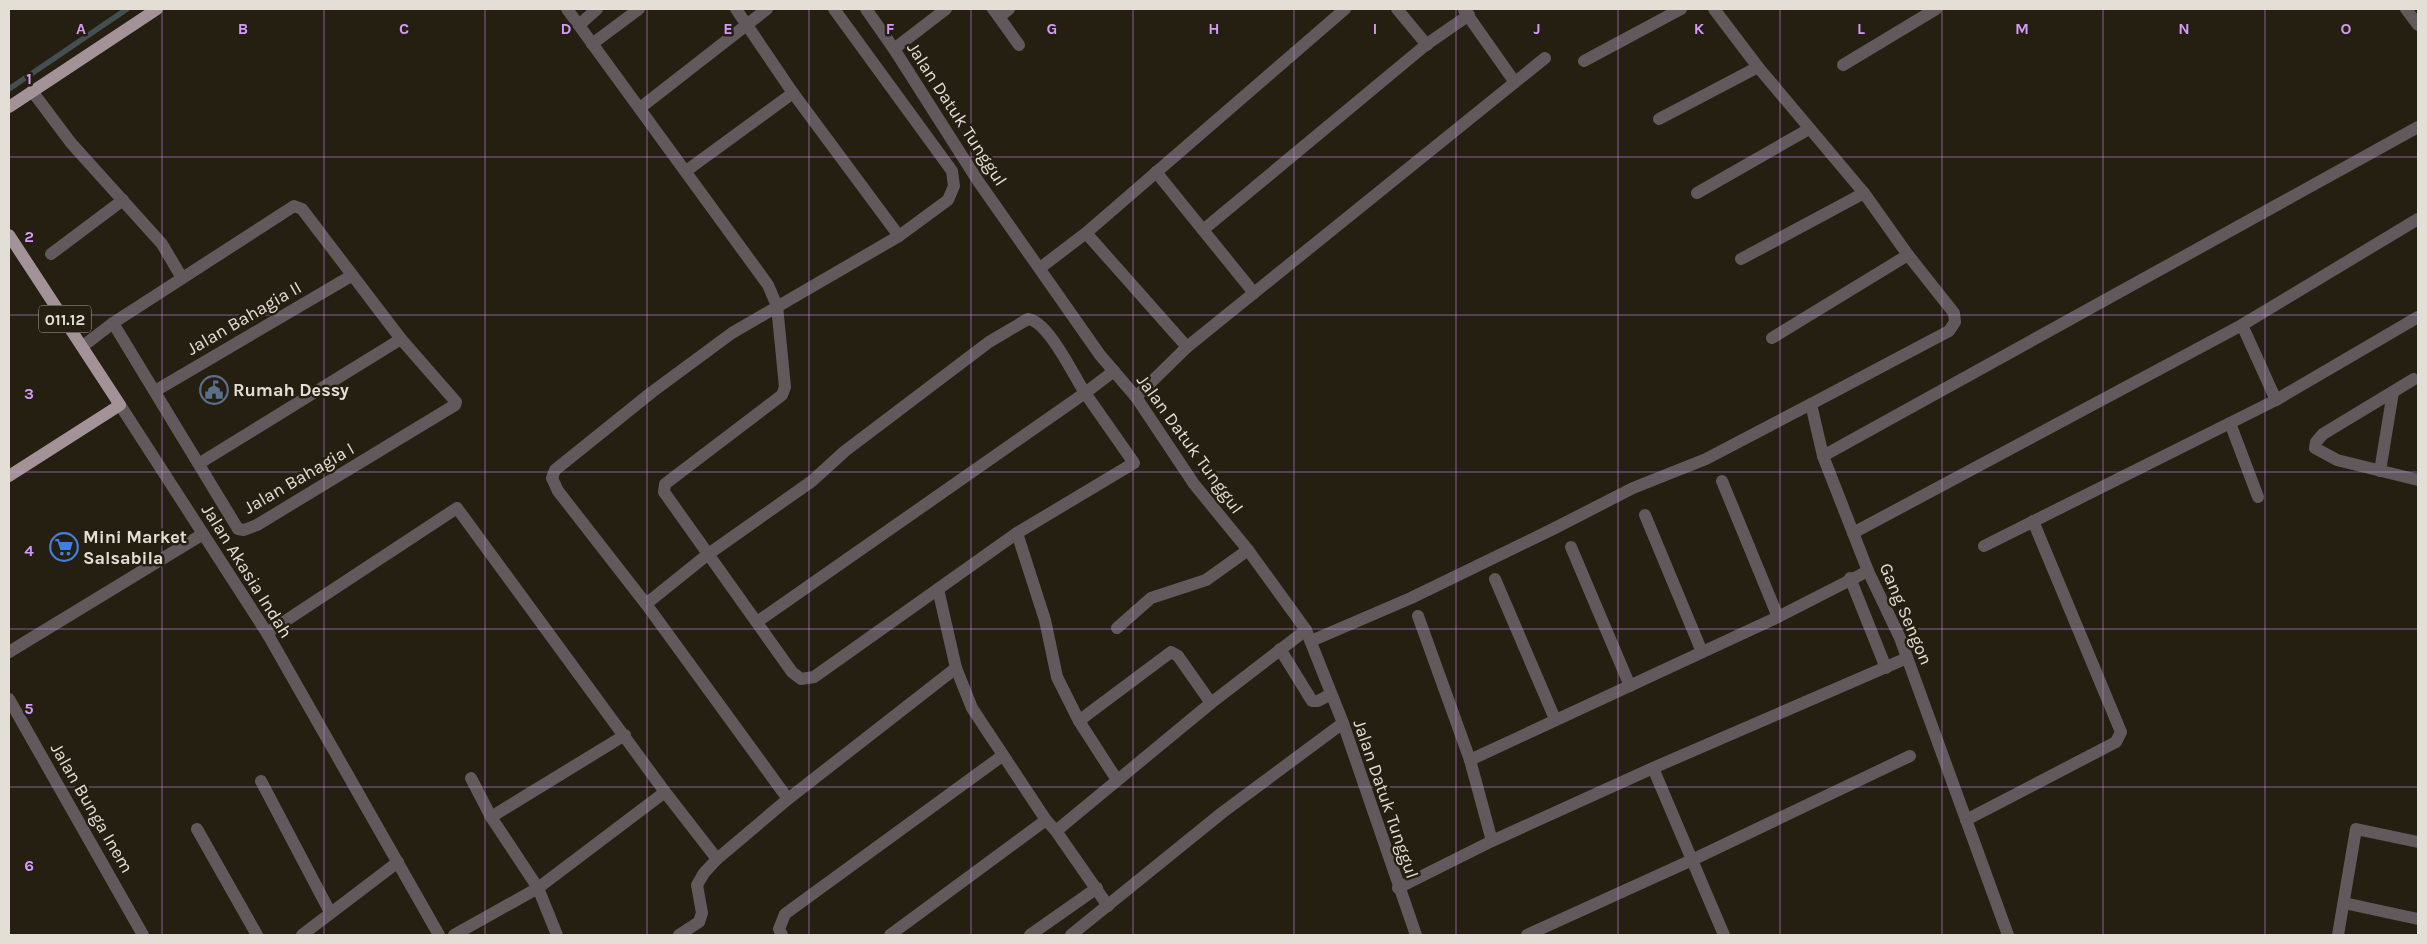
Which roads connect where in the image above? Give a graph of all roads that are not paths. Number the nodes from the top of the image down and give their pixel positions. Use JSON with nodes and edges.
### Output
{"nodes":[{"id":1,"x":157,"y":9,"type":"edge"},
{"id":2,"x":567,"y":9,"type":"edge"},
{"id":3,"x":597,"y":9,"type":"edge"},
{"id":4,"x":639,"y":9,"type":"edge"},
{"id":5,"x":736,"y":9,"type":"edge"},
{"id":6,"x":767,"y":9,"type":"edge"},
{"id":7,"x":834,"y":9,"type":"edge"},
{"id":8,"x":866,"y":9,"type":"edge"},
{"id":9,"x":946,"y":9,"type":"edge"},
{"id":10,"x":1009,"y":9,"type":"edge"},
{"id":11,"x":1345,"y":9,"type":"edge"},
{"id":12,"x":1397,"y":9,"type":"edge"},
{"id":13,"x":1681,"y":9,"type":"edge"},
{"id":14,"x":1714,"y":9,"type":"edge"},
{"id":15,"x":1936,"y":9,"type":"edge"},
{"id":16,"x":2406,"y":9,"type":"edge"},
{"id":17,"x":1466,"y":12,"type":"edge"},
{"id":18,"x":996,"y":13,"type":"edge"},
{"id":19,"x":747,"y":24,"type":"junction"},
{"id":20,"x":579,"y":25,"type":"junction"},
{"id":21,"x":2418,"y":26,"type":"edge"},
{"id":22,"x":592,"y":44,"type":"junction"},
{"id":23,"x":1019,"y":45,"type":"dead end"},
{"id":24,"x":1427,"y":45,"type":"junction"},
{"id":25,"x":894,"y":49,"type":"junction"},
{"id":26,"x":1545,"y":58,"type":"dead end"},
{"id":27,"x":1584,"y":62,"type":"dead end"},
{"id":28,"x":1843,"y":65,"type":"dead end"},
{"id":29,"x":1758,"y":66,"type":"junction"},
{"id":30,"x":1514,"y":81,"type":"junction"},
{"id":31,"x":32,"y":91,"type":"junction"},
{"id":32,"x":794,"y":93,"type":"junction"},
{"id":33,"x":9,"y":107,"type":"edge"},
{"id":34,"x":640,"y":108,"type":"junction"},
{"id":35,"x":1659,"y":119,"type":"dead end"},
{"id":36,"x":2418,"y":126,"type":"edge"},
{"id":37,"x":1809,"y":129,"type":"junction"},
{"id":38,"x":686,"y":171,"type":"junction"},
{"id":39,"x":1156,"y":172,"type":"junction"},
{"id":40,"x":1697,"y":193,"type":"dead end"},
{"id":41,"x":1864,"y":193,"type":"junction"},
{"id":42,"x":123,"y":200,"type":"junction"},
{"id":43,"x":2418,"y":219,"type":"edge"},
{"id":44,"x":1203,"y":230,"type":"junction"},
{"id":45,"x":1086,"y":233,"type":"junction"},
{"id":46,"x":9,"y":235,"type":"edge"},
{"id":47,"x":899,"y":236,"type":"junction"},
{"id":48,"x":51,"y":254,"type":"dead end"},
{"id":49,"x":1908,"y":255,"type":"junction"},
{"id":50,"x":1741,"y":259,"type":"dead end"},
{"id":51,"x":1040,"y":268,"type":"junction"},
{"id":52,"x":351,"y":276,"type":"junction"},
{"id":53,"x":182,"y":278,"type":"junction"},
{"id":54,"x":1254,"y":293,"type":"junction"},
{"id":55,"x":777,"y":306,"type":"junction"},
{"id":56,"x":2418,"y":317,"type":"edge"},
{"id":57,"x":114,"y":323,"type":"junction"},
{"id":58,"x":2242,"y":325,"type":"junction"},
{"id":59,"x":1772,"y":338,"type":"dead end"},
{"id":60,"x":400,"y":339,"type":"junction"},
{"id":61,"x":83,"y":346,"type":"junction"},
{"id":62,"x":1187,"y":348,"type":"junction"},
{"id":63,"x":1114,"y":371,"type":"junction"},
{"id":64,"x":2414,"y":379,"type":"dead end"},
{"id":65,"x":155,"y":390,"type":"junction"},
{"id":66,"x":2393,"y":392,"type":"junction"},
{"id":67,"x":1085,"y":393,"type":"junction"},
{"id":68,"x":1136,"y":397,"type":"junction"},
{"id":69,"x":2276,"y":400,"type":"junction"},
{"id":70,"x":1811,"y":404,"type":"junction"},
{"id":71,"x":120,"y":405,"type":"junction"},
{"id":72,"x":2230,"y":423,"type":"junction"},
{"id":73,"x":1822,"y":456,"type":"junction"},
{"id":74,"x":200,"y":463,"type":"junction"},
{"id":75,"x":2380,"y":471,"type":"junction"},
{"id":76,"x":9,"y":476,"type":"edge"},
{"id":77,"x":2418,"y":480,"type":"edge"},
{"id":78,"x":1722,"y":481,"type":"dead end"},
{"id":79,"x":2258,"y":497,"type":"dead end"},
{"id":80,"x":1645,"y":515,"type":"dead end"},
{"id":81,"x":2033,"y":521,"type":"junction"},
{"id":82,"x":1017,"y":532,"type":"junction"},
{"id":83,"x":1853,"y":533,"type":"junction"},
{"id":84,"x":203,"y":534,"type":"junction"},
{"id":85,"x":1984,"y":546,"type":"dead end"},
{"id":86,"x":1572,"y":547,"type":"dead end"},
{"id":87,"x":1248,"y":550,"type":"junction"},
{"id":88,"x":708,"y":554,"type":"junction"},
{"id":89,"x":1868,"y":571,"type":"junction"},
{"id":90,"x":1850,"y":578,"type":"junction"},
{"id":91,"x":1495,"y":580,"type":"dead end"},
{"id":92,"x":938,"y":589,"type":"junction"},
{"id":93,"x":646,"y":604,"type":"junction"},
{"id":94,"x":1418,"y":616,"type":"dead end"},
{"id":95,"x":1778,"y":617,"type":"junction"},
{"id":96,"x":757,"y":622,"type":"junction"},
{"id":97,"x":1117,"y":628,"type":"dead end"},
{"id":98,"x":267,"y":633,"type":"junction"},
{"id":99,"x":1309,"y":636,"type":"junction"},
{"id":100,"x":1280,"y":649,"type":"junction"},
{"id":101,"x":9,"y":652,"type":"edge"},
{"id":102,"x":1702,"y":652,"type":"junction"},
{"id":103,"x":1907,"y":658,"type":"junction"},
{"id":104,"x":956,"y":668,"type":"junction"},
{"id":105,"x":1886,"y":668,"type":"junction"},
{"id":106,"x":1630,"y":686,"type":"junction"},
{"id":107,"x":1331,"y":694,"type":"junction"},
{"id":108,"x":9,"y":699,"type":"edge"},
{"id":109,"x":1211,"y":703,"type":"junction"},
{"id":110,"x":1555,"y":719,"type":"junction"},
{"id":111,"x":1079,"y":721,"type":"junction"},
{"id":112,"x":1343,"y":723,"type":"junction"},
{"id":113,"x":625,"y":735,"type":"junction"},
{"id":114,"x":1002,"y":756,"type":"junction"},
{"id":115,"x":1910,"y":756,"type":"dead end"},
{"id":116,"x":1470,"y":760,"type":"junction"},
{"id":117,"x":1653,"y":768,"type":"junction"},
{"id":118,"x":471,"y":778,"type":"dead end"},
{"id":119,"x":1116,"y":780,"type":"junction"},
{"id":120,"x":260,"y":781,"type":"dead end"},
{"id":121,"x":665,"y":792,"type":"junction"},
{"id":122,"x":788,"y":799,"type":"junction"},
{"id":123,"x":491,"y":817,"type":"junction"},
{"id":124,"x":1046,"y":820,"type":"junction"},
{"id":125,"x":1966,"y":820,"type":"junction"},
{"id":126,"x":197,"y":829,"type":"dead end"},
{"id":127,"x":1056,"y":831,"type":"junction"},
{"id":128,"x":1492,"y":841,"type":"junction"},
{"id":129,"x":2418,"y":842,"type":"edge"},
{"id":130,"x":717,"y":859,"type":"junction"},
{"id":131,"x":1692,"y":860,"type":"junction"},
{"id":132,"x":398,"y":862,"type":"junction"},
{"id":133,"x":538,"y":888,"type":"junction"},
{"id":134,"x":1097,"y":888,"type":"junction"},
{"id":135,"x":1398,"y":888,"type":"junction"},
{"id":136,"x":2344,"y":903,"type":"junction"},
{"id":137,"x":1108,"y":906,"type":"junction"},
{"id":138,"x":330,"y":912,"type":"junction"},
{"id":139,"x":2418,"y":919,"type":"edge"},
{"id":140,"x":462,"y":933,"type":"edge"},
{"id":141,"x":143,"y":935,"type":"edge"},
{"id":142,"x":256,"y":935,"type":"edge"},
{"id":143,"x":302,"y":935,"type":"edge"},
{"id":144,"x":439,"y":935,"type":"edge"},
{"id":145,"x":557,"y":935,"type":"edge"},
{"id":146,"x":679,"y":935,"type":"edge"},
{"id":147,"x":782,"y":935,"type":"edge"},
{"id":148,"x":890,"y":935,"type":"edge"},
{"id":149,"x":1030,"y":935,"type":"edge"},
{"id":150,"x":1071,"y":935,"type":"edge"},
{"id":151,"x":1416,"y":935,"type":"edge"},
{"id":152,"x":1527,"y":935,"type":"edge"},
{"id":153,"x":1724,"y":935,"type":"edge"},
{"id":154,"x":2008,"y":935,"type":"edge"},
{"id":155,"x":2338,"y":935,"type":"edge"}],
"edges":[{"from":1,"to":31,"type":"main road"},
{"from":2,"to":20,"type":"street"},
{"from":3,"to":20,"type":"street"},
{"from":4,"to":22,"type":"street"},
{"from":5,"to":19,"type":"street"},
{"from":6,"to":19,"type":"street"},
{"from":7,"to":47,"type":"street"},
{"from":8,"to":25,"type":"street","name":"Jalan Datuk Tunggul"},
{"from":9,"to":25,"type":"street"},
{"from":10,"to":18,"type":"street"},
{"from":11,"to":39,"type":"street"},
{"from":12,"to":24,"type":"street"},
{"from":13,"to":27,"type":"street"},
{"from":14,"to":29,"type":"street"},
{"from":15,"to":28,"type":"street"},
{"from":16,"to":21,"type":"street"},
{"from":17,"to":24,"type":"street"},
{"from":17,"to":30,"type":"street"},
{"from":18,"to":23,"type":"street"},
{"from":19,"to":32,"type":"street"},
{"from":19,"to":34,"type":"street"},
{"from":20,"to":22,"type":"street"},
{"from":22,"to":34,"type":"street"},
{"from":24,"to":44,"type":"street"},
{"from":25,"to":51,"type":"street","name":"Jalan Datuk Tunggul"},
{"from":26,"to":30,"type":"street"},
{"from":29,"to":35,"type":"street"},
{"from":29,"to":37,"type":"street"},
{"from":30,"to":54,"type":"street"},
{"from":31,"to":33,"type":"main road"},
{"from":31,"to":42,"type":"street"},
{"from":32,"to":38,"type":"street"},
{"from":32,"to":47,"type":"street"},
{"from":34,"to":38,"type":"street"},
{"from":36,"to":73,"type":"street"},
{"from":37,"to":40,"type":"street"},
{"from":37,"to":41,"type":"street"},
{"from":38,"to":55,"type":"street"},
{"from":39,"to":44,"type":"street"},
{"from":39,"to":45,"type":"street"},
{"from":41,"to":49,"type":"street"},
{"from":41,"to":50,"type":"street"},
{"from":42,"to":48,"type":"street"},
{"from":42,"to":53,"type":"street"},
{"from":43,"to":58,"type":"street"},
{"from":44,"to":54,"type":"street"},
{"from":45,"to":51,"type":"street"},
{"from":45,"to":62,"type":"street"},
{"from":46,"to":61,"type":"main road","name":"Jalan Akasia Indah","number":"011.12"},
{"from":47,"to":55,"type":"street"},
{"from":49,"to":59,"type":"street"},
{"from":49,"to":70,"type":"street"},
{"from":51,"to":63,"type":"street","name":"Jalan Datuk Tunggul"},
{"from":52,"to":53,"type":"street","name":"Jalan Bahagia I"},
{"from":52,"to":60,"type":"street","name":"Jalan Bahagia I"},
{"from":52,"to":65,"type":"street","name":"Jalan Bahagia II"},
{"from":53,"to":57,"type":"street","name":"Jalan Bahagia I"},
{"from":54,"to":62,"type":"street"},
{"from":55,"to":88,"type":"street"},
{"from":55,"to":93,"type":"street"},
{"from":56,"to":69,"type":"street"},
{"from":57,"to":61,"type":"street"},
{"from":57,"to":65,"type":"street","name":"Jalan Bahagia I"},
{"from":58,"to":69,"type":"street"},
{"from":58,"to":83,"type":"street"},
{"from":60,"to":74,"type":"street"},
{"from":60,"to":74,"type":"street","name":"Jalan Bahagia I"},
{"from":61,"to":71,"type":"main road","name":"Jalan Akasia Indah","number":"011.12"},
{"from":62,"to":68,"type":"street"},
{"from":63,"to":67,"type":"street"},
{"from":63,"to":68,"type":"street","name":"Jalan Datuk Tunggul"},
{"from":64,"to":66,"type":"street"},
{"from":65,"to":74,"type":"street","name":"Jalan Bahagia I"},
{"from":66,"to":75,"type":"street"},
{"from":66,"to":75,"type":"street"},
{"from":67,"to":82,"type":"street"},
{"from":67,"to":88,"type":"street"},
{"from":67,"to":96,"type":"street"},
{"from":68,"to":87,"type":"street","name":"Jalan Datuk Tunggul"},
{"from":69,"to":72,"type":"street"},
{"from":70,"to":73,"type":"street","name":"Gang Sengon"},
{"from":70,"to":99,"type":"street"},
{"from":71,"to":76,"type":"main road"},
{"from":71,"to":84,"type":"street","name":"Jalan Akasia Indah"},
{"from":72,"to":79,"type":"street"},
{"from":72,"to":81,"type":"street"},
{"from":73,"to":83,"type":"street","name":"Gang Sengon"},
{"from":75,"to":77,"type":"street"},
{"from":78,"to":95,"type":"street"},
{"from":80,"to":102,"type":"street"},
{"from":81,"to":85,"type":"street"},
{"from":81,"to":125,"type":"street"},
{"from":82,"to":92,"type":"street"},
{"from":82,"to":111,"type":"street"},
{"from":83,"to":89,"type":"street","name":"Gang Sengon"},
{"from":84,"to":98,"type":"street","name":"Jalan Akasia Indah"},
{"from":84,"to":101,"type":"street"},
{"from":86,"to":106,"type":"street"},
{"from":87,"to":97,"type":"street"},
{"from":87,"to":99,"type":"street","name":"Jalan Datuk Tunggul"},
{"from":88,"to":93,"type":"street"},
{"from":88,"to":96,"type":"street"},
{"from":89,"to":90,"type":"street"},
{"from":89,"to":103,"type":"street","name":"Gang Sengon"},
{"from":90,"to":95,"type":"street"},
{"from":90,"to":105,"type":"street"},
{"from":91,"to":110,"type":"street"},
{"from":92,"to":96,"type":"street"},
{"from":92,"to":104,"type":"street"},
{"from":93,"to":122,"type":"street"},
{"from":94,"to":116,"type":"street"},
{"from":95,"to":102,"type":"street"},
{"from":98,"to":113,"type":"street"},
{"from":98,"to":132,"type":"street","name":"Jalan Akasia Indah"},
{"from":99,"to":100,"type":"street"},
{"from":99,"to":107,"type":"street","name":"Jalan Datuk Tunggul"},
{"from":100,"to":107,"type":"street"},
{"from":100,"to":109,"type":"street"},
{"from":102,"to":106,"type":"street"},
{"from":103,"to":105,"type":"street"},
{"from":103,"to":125,"type":"street","name":"Gang Sengon"},
{"from":104,"to":114,"type":"street"},
{"from":104,"to":122,"type":"street"},
{"from":105,"to":117,"type":"street"},
{"from":106,"to":110,"type":"street"},
{"from":107,"to":112,"type":"street","name":"Jalan Datuk Tunggul"},
{"from":108,"to":141,"type":"street","name":"Jalan Bunga Inem"},
{"from":109,"to":111,"type":"street"},
{"from":109,"to":119,"type":"street"},
{"from":110,"to":116,"type":"street"},
{"from":111,"to":119,"type":"street"},
{"from":112,"to":135,"type":"street","name":"Jalan Datuk Tunggul"},
{"from":112,"to":137,"type":"street"},
{"from":113,"to":121,"type":"street"},
{"from":113,"to":123,"type":"street"},
{"from":114,"to":124,"type":"street"},
{"from":114,"to":147,"type":"street"},
{"from":115,"to":131,"type":"street"},
{"from":116,"to":128,"type":"street"},
{"from":117,"to":128,"type":"street"},
{"from":117,"to":131,"type":"street"},
{"from":118,"to":123,"type":"street"},
{"from":119,"to":127,"type":"street"},
{"from":120,"to":138,"type":"street"},
{"from":121,"to":130,"type":"street"},
{"from":121,"to":133,"type":"street"},
{"from":122,"to":130,"type":"street"},
{"from":123,"to":133,"type":"street"},
{"from":124,"to":127,"type":"street"},
{"from":124,"to":148,"type":"street"},
{"from":125,"to":154,"type":"street","name":"Gang Sengon"},
{"from":126,"to":142,"type":"street"},
{"from":127,"to":134,"type":"street"},
{"from":128,"to":135,"type":"street"},
{"from":129,"to":136,"type":"street"},
{"from":130,"to":146,"type":"street"},
{"from":131,"to":152,"type":"street"},
{"from":131,"to":153,"type":"street"},
{"from":132,"to":138,"type":"street"},
{"from":132,"to":144,"type":"street","name":"Jalan Akasia Indah"},
{"from":133,"to":140,"type":"street"},
{"from":133,"to":145,"type":"street"},
{"from":134,"to":137,"type":"street"},
{"from":134,"to":149,"type":"street"},
{"from":135,"to":151,"type":"street","name":"Jalan Datuk Tunggul"},
{"from":136,"to":139,"type":"street"},
{"from":136,"to":155,"type":"street"},
{"from":137,"to":150,"type":"street"},
{"from":138,"to":143,"type":"street"}]}
